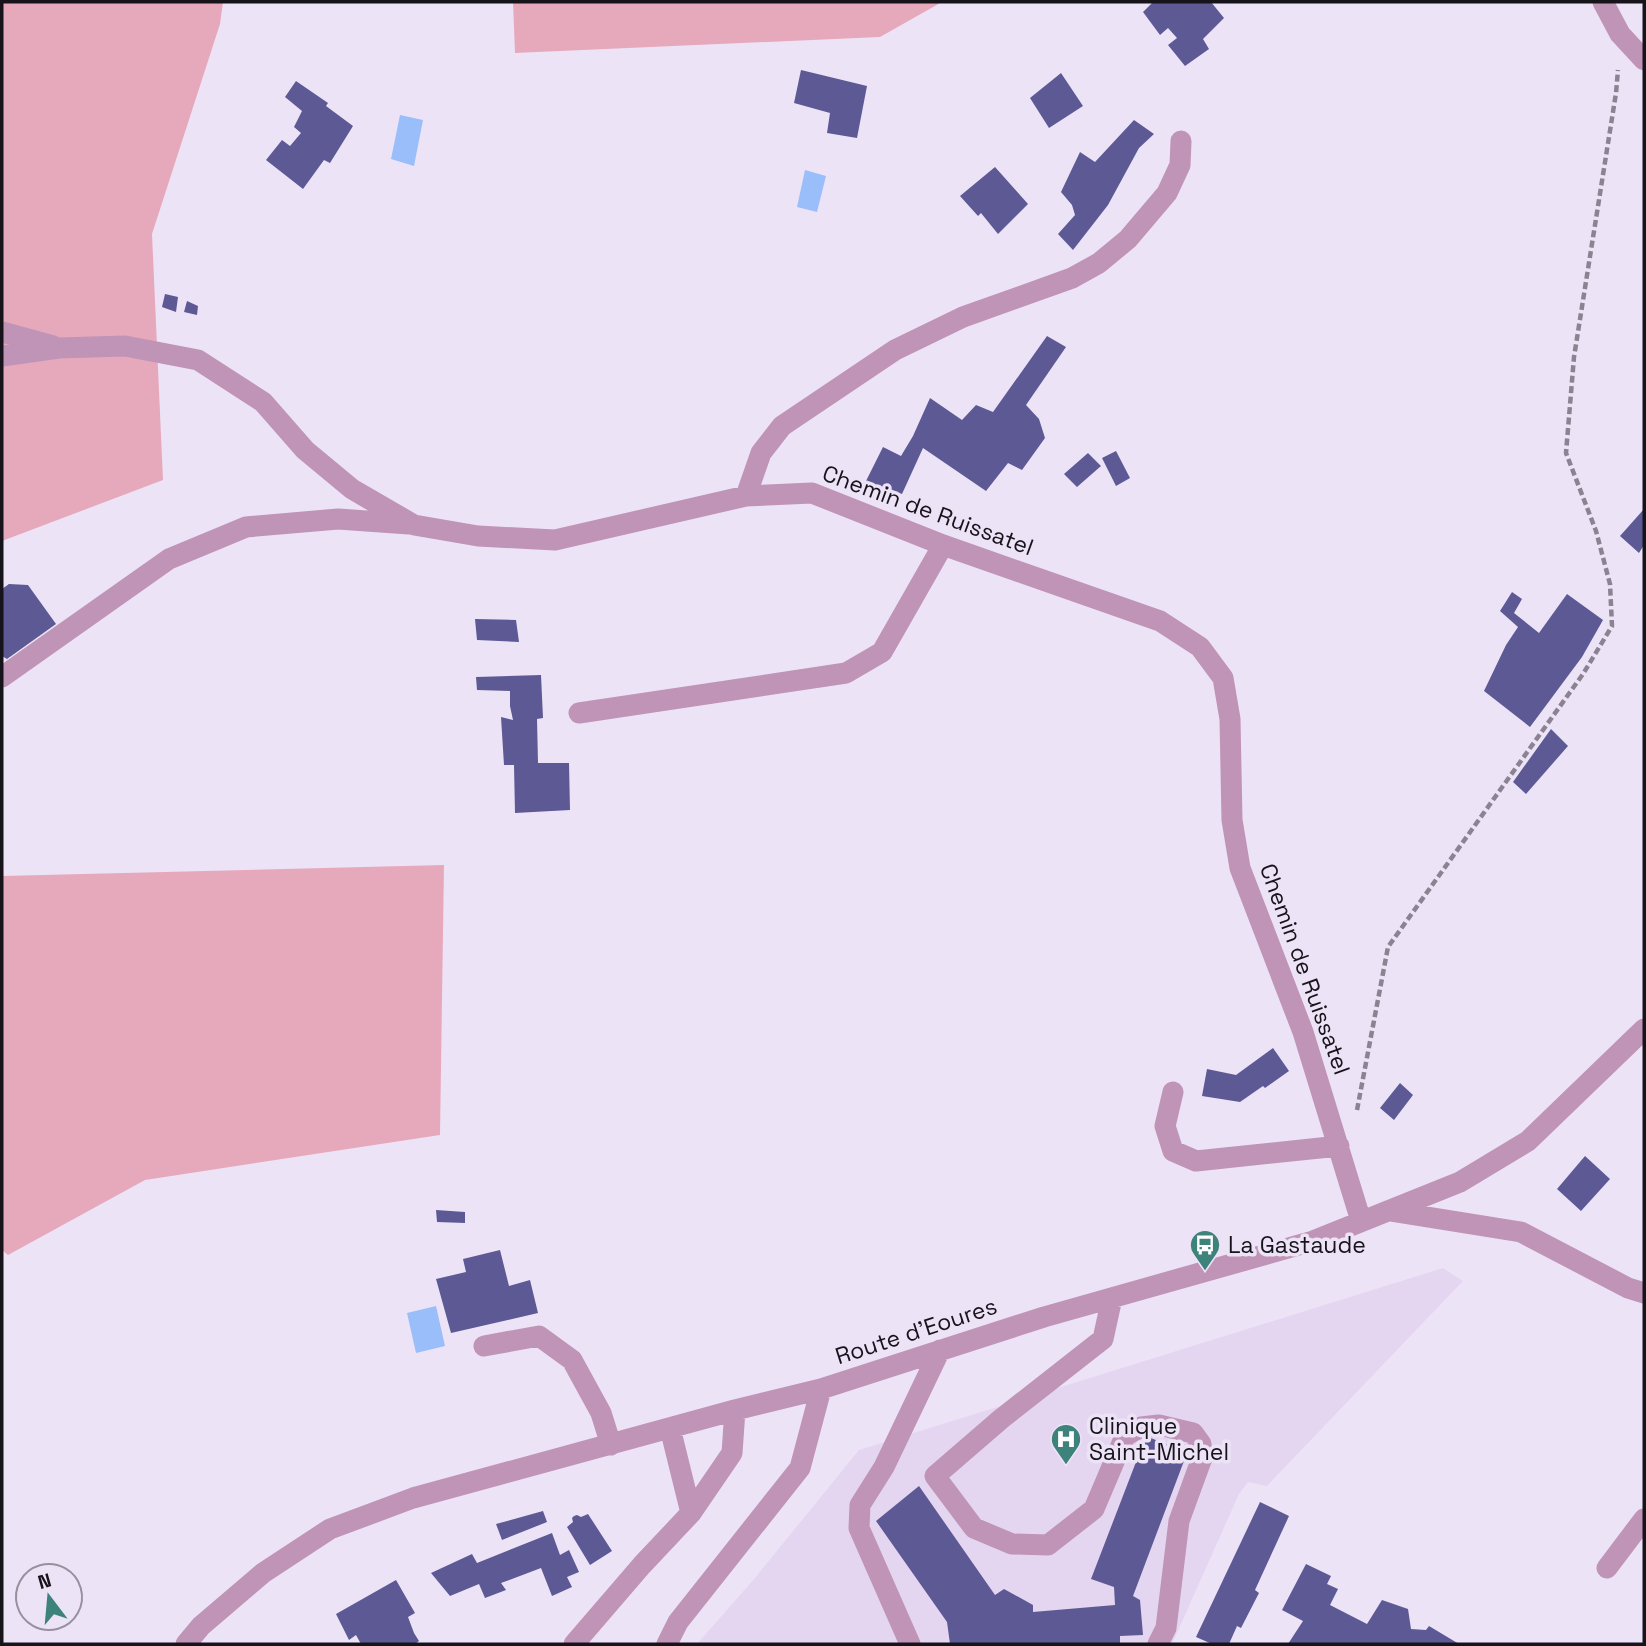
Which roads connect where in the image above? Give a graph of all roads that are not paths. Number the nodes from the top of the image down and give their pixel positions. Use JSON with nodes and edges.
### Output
{"nodes":[{"id":1,"x":1603,"y":2,"type":"edge"},
{"id":2,"x":1644,"y":60,"type":"edge"},
{"id":3,"x":1181,"y":141,"type":"dead end"},
{"id":4,"x":2,"y":332,"type":"edge"},
{"id":5,"x":59,"y":348,"type":"junction"},
{"id":6,"x":2,"y":356,"type":"edge"},
{"id":7,"x":746,"y":496,"type":"junction"},
{"id":8,"x":414,"y":525,"type":"junction"},
{"id":9,"x":943,"y":545,"type":"junction"},
{"id":10,"x":2,"y":677,"type":"edge"},
{"id":11,"x":579,"y":713,"type":"dead end"},
{"id":12,"x":1644,"y":1029,"type":"edge"},
{"id":13,"x":1173,"y":1092,"type":"dead end"},
{"id":14,"x":1339,"y":1146,"type":"junction"},
{"id":15,"x":1388,"y":1210,"type":"junction"},
{"id":16,"x":1361,"y":1221,"type":"junction"},
{"id":17,"x":1644,"y":1293,"type":"edge"},
{"id":18,"x":1112,"y":1298,"type":"junction"},
{"id":19,"x":484,"y":1346,"type":"dead end"},
{"id":20,"x":940,"y":1350,"type":"junction"},
{"id":21,"x":821,"y":1389,"type":"junction"},
{"id":22,"x":735,"y":1410,"type":"junction"},
{"id":23,"x":670,"y":1428,"type":"junction"},
{"id":24,"x":611,"y":1445,"type":"junction"},
{"id":25,"x":691,"y":1513,"type":"junction"},
{"id":26,"x":1644,"y":1519,"type":"edge"},
{"id":27,"x":1607,"y":1568,"type":"dead end"},
{"id":28,"x":186,"y":1644,"type":"edge"},
{"id":29,"x":574,"y":1644,"type":"edge"},
{"id":30,"x":667,"y":1644,"type":"edge"},
{"id":31,"x":910,"y":1644,"type":"edge"},
{"id":32,"x":1158,"y":1644,"type":"edge"}],
"edges":[{"from":1,"to":2,"type":"street"},
{"from":3,"to":7,"type":"street"},
{"from":4,"to":5,"type":"street"},
{"from":5,"to":6,"type":"street","name":"Chemin de Ruissatel"},
{"from":5,"to":8,"type":"street","name":"Chemin de Ruissatel"},
{"from":7,"to":8,"type":"street","name":"Chemin de Ruissatel"},
{"from":7,"to":9,"type":"street","name":"Chemin de Ruissatel"},
{"from":8,"to":10,"type":"street"},
{"from":9,"to":11,"type":"street"},
{"from":9,"to":14,"type":"street","name":"Chemin de Ruissatel"},
{"from":12,"to":15,"type":"street","name":"Route d'Eoures"},
{"from":13,"to":14,"type":"street"},
{"from":14,"to":16,"type":"street","name":"Chemin de Ruissatel"},
{"from":15,"to":16,"type":"street","name":"Route d'Eoures"},
{"from":15,"to":17,"type":"street"},
{"from":16,"to":18,"type":"street","name":"Route d'Eoures"},
{"from":18,"to":20,"type":"street","name":"Route d'Eoures"},
{"from":18,"to":32,"type":"street"},
{"from":19,"to":24,"type":"street"},
{"from":20,"to":21,"type":"street","name":"Route d'Eoures"},
{"from":20,"to":31,"type":"street"},
{"from":21,"to":22,"type":"street","name":"Route d'Eoures"},
{"from":21,"to":30,"type":"street"},
{"from":22,"to":23,"type":"street","name":"Route d'Eoures"},
{"from":22,"to":25,"type":"street"},
{"from":23,"to":24,"type":"street","name":"Route d'Eoures"},
{"from":23,"to":25,"type":"street"},
{"from":24,"to":28,"type":"street","name":"Route d'Eoures"},
{"from":25,"to":29,"type":"street"},
{"from":26,"to":27,"type":"street"}]}
